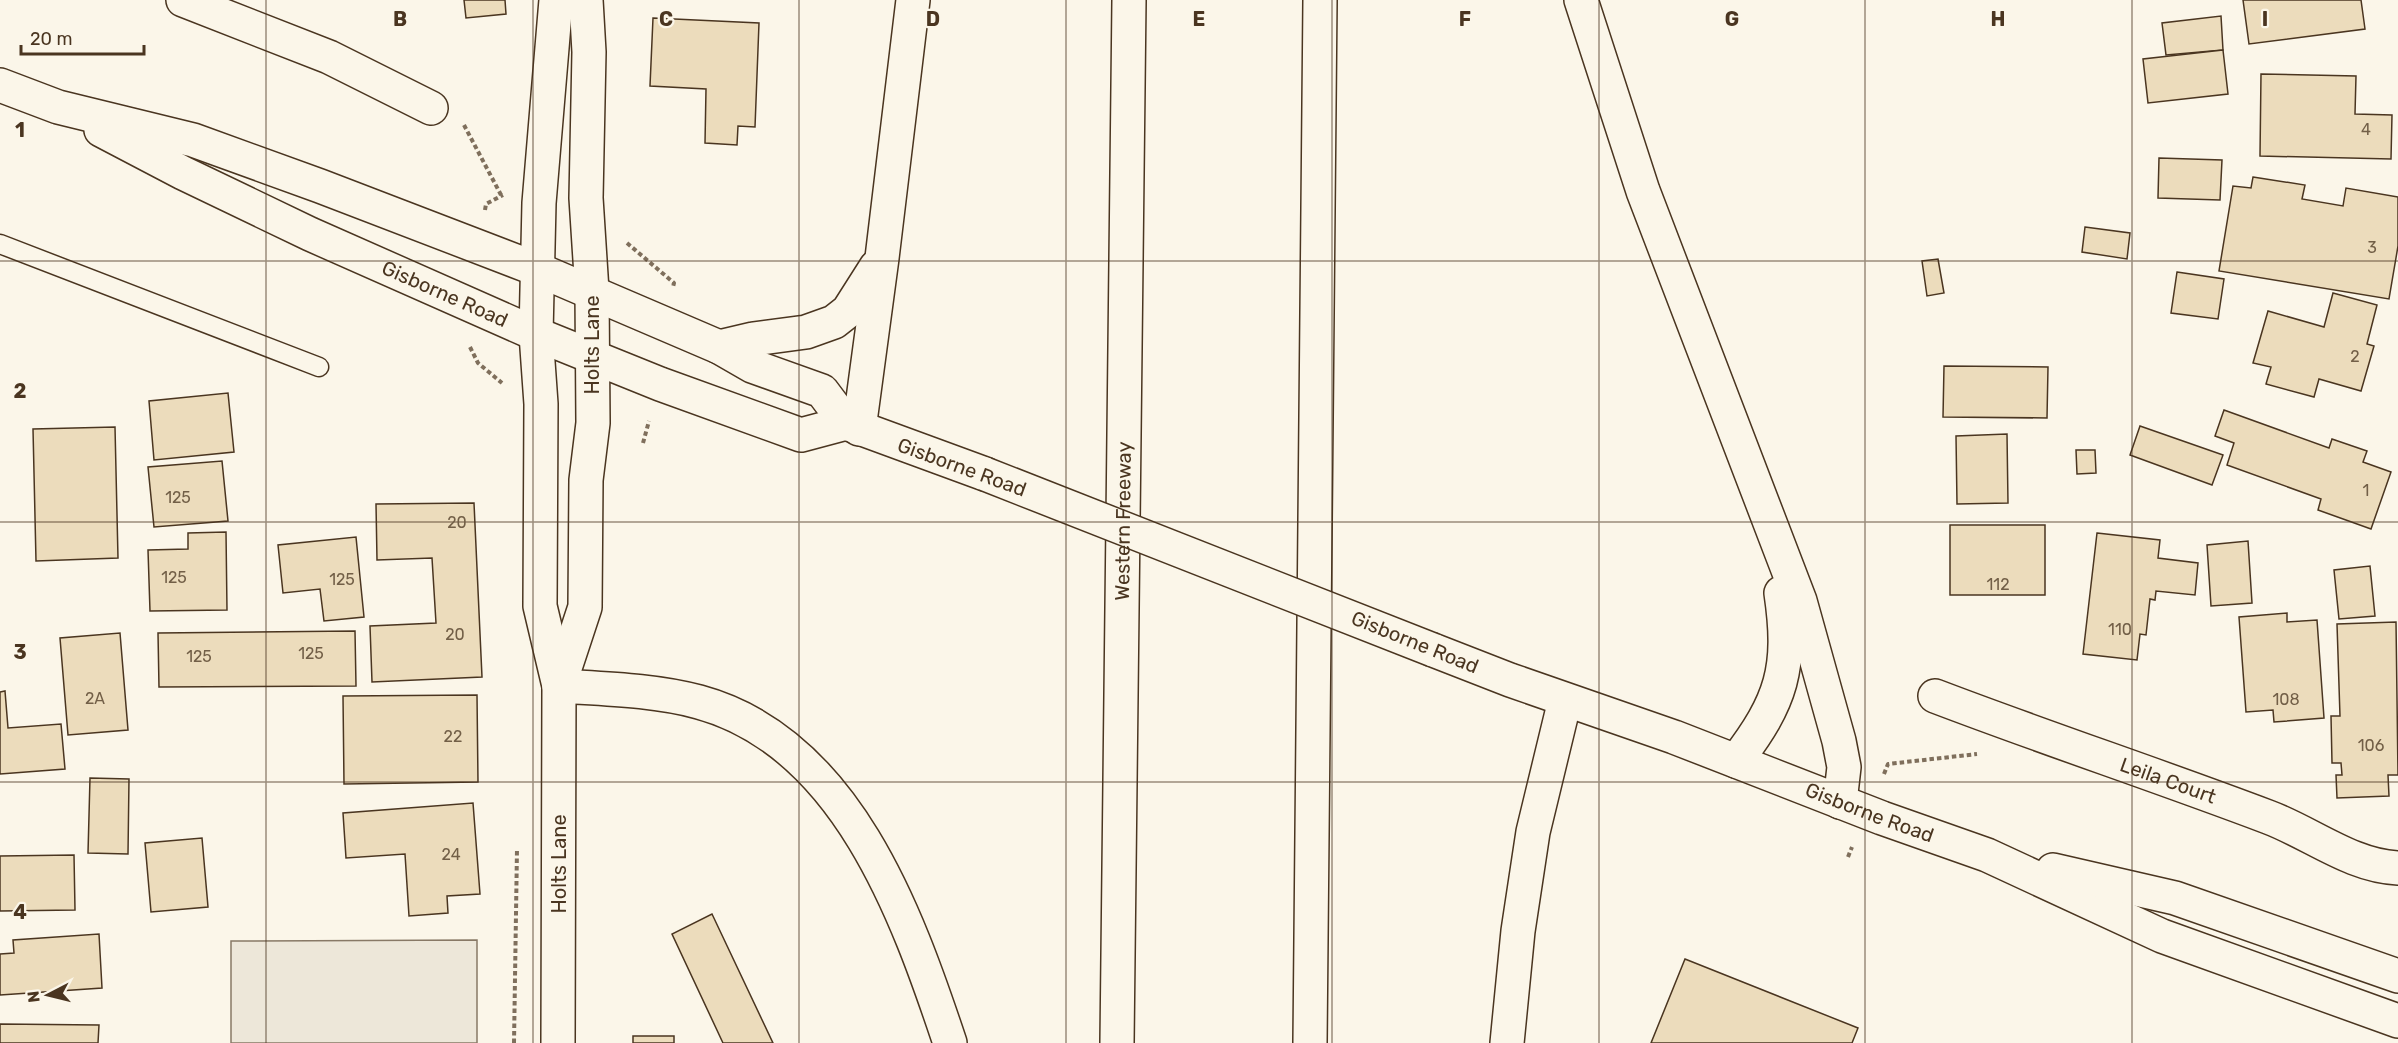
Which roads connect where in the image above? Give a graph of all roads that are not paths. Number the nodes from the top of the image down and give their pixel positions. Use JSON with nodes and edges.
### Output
{"nodes":[{"id":1,"x":183,"y":0,"type":"edge"},
{"id":2,"x":556,"y":0,"type":"edge"},
{"id":3,"x":586,"y":0,"type":"edge"},
{"id":4,"x":913,"y":0,"type":"edge"},
{"id":5,"x":1129,"y":0,"type":"edge"},
{"id":6,"x":1320,"y":0,"type":"edge"},
{"id":7,"x":1581,"y":0,"type":"edge"},
{"id":8,"x":0,"y":85,"type":"edge"},
{"id":9,"x":58,"y":107,"type":"junction"},
{"id":10,"x":431,"y":108,"type":"road end"},
{"id":11,"x":0,"y":244,"type":"edge"},
{"id":12,"x":882,"y":258,"type":"junction"},
{"id":13,"x":539,"y":270,"type":"junction"},
{"id":14,"x":592,"y":291,"type":"junction"},
{"id":15,"x":536,"y":334,"type":"junction"},
{"id":16,"x":719,"y":347,"type":"junction"},
{"id":17,"x":593,"y":357,"type":"junction"},
{"id":18,"x":319,"y":368,"type":"dead end"},
{"id":19,"x":852,"y":426,"type":"junction"},
{"id":20,"x":1773,"y":535,"type":"junction"},
{"id":21,"x":559,"y":686,"type":"junction"},
{"id":22,"x":1935,"y":696,"type":"dead end"},
{"id":23,"x":1565,"y":700,"type":"junction"},
{"id":24,"x":1736,"y":761,"type":"junction"},
{"id":25,"x":1853,"y":808,"type":"junction"},
{"id":26,"x":1987,"y":855,"type":"junction"},
{"id":27,"x":2398,"y":868,"type":"edge"},
{"id":28,"x":2398,"y":976,"type":"edge"},
{"id":29,"x":2398,"y":1021,"type":"edge"},
{"id":30,"x":558,"y":1043,"type":"edge"},
{"id":31,"x":950,"y":1043,"type":"edge"},
{"id":32,"x":1117,"y":1043,"type":"edge"},
{"id":33,"x":1310,"y":1043,"type":"edge"},
{"id":34,"x":1507,"y":1043,"type":"edge"}],
"edges":[{"from":1,"to":10,"type":"main road"},
{"from":2,"to":13,"type":"main road","name":"Holts Lane"},
{"from":3,"to":14,"type":"main road","name":"Holts Lane"},
{"from":4,"to":12,"type":"main road"},
{"from":5,"to":32,"type":"main road","name":"Western Freeway"},
{"from":6,"to":33,"type":"main road"},
{"from":7,"to":20,"type":"main road"},
{"from":8,"to":9,"type":"main road","name":"Gisborne Road"},
{"from":9,"to":13,"type":"main road","name":"Gisborne Road"},
{"from":9,"to":15,"type":"main road","name":"Gisborne Road"},
{"from":11,"to":18,"type":"lane"},
{"from":12,"to":16,"type":"main road"},
{"from":12,"to":19,"type":"main road"},
{"from":13,"to":14,"type":"main road","name":"Gisborne Road"},
{"from":13,"to":15,"type":"main road","name":"Holts Lane"},
{"from":14,"to":16,"type":"main road","name":"Gisborne Road"},
{"from":14,"to":17,"type":"main road","name":"Holts Lane"},
{"from":15,"to":17,"type":"main road","name":"Gisborne Road"},
{"from":15,"to":21,"type":"main road","name":"Holts Lane"},
{"from":16,"to":19,"type":"main road","name":"Gisborne Road"},
{"from":17,"to":19,"type":"main road","name":"Gisborne Road"},
{"from":17,"to":21,"type":"main road","name":"Holts Lane"},
{"from":19,"to":23,"type":"main road","name":"Gisborne Road","bridge":true},
{"from":20,"to":24,"type":"main road"},
{"from":20,"to":25,"type":"main road"},
{"from":21,"to":30,"type":"main road","name":"Holts Lane"},
{"from":21,"to":31,"type":"main road"},
{"from":22,"to":27,"type":"main road","name":"Leila Court"},
{"from":23,"to":24,"type":"main road","name":"Gisborne Road"},
{"from":23,"to":34,"type":"main road"},
{"from":24,"to":25,"type":"main road","name":"Gisborne Road"},
{"from":25,"to":26,"type":"main road","name":"Gisborne Road"},
{"from":26,"to":28,"type":"main road","name":"Gisborne Road"},
{"from":26,"to":29,"type":"main road","name":"Gisborne Road"}]}
